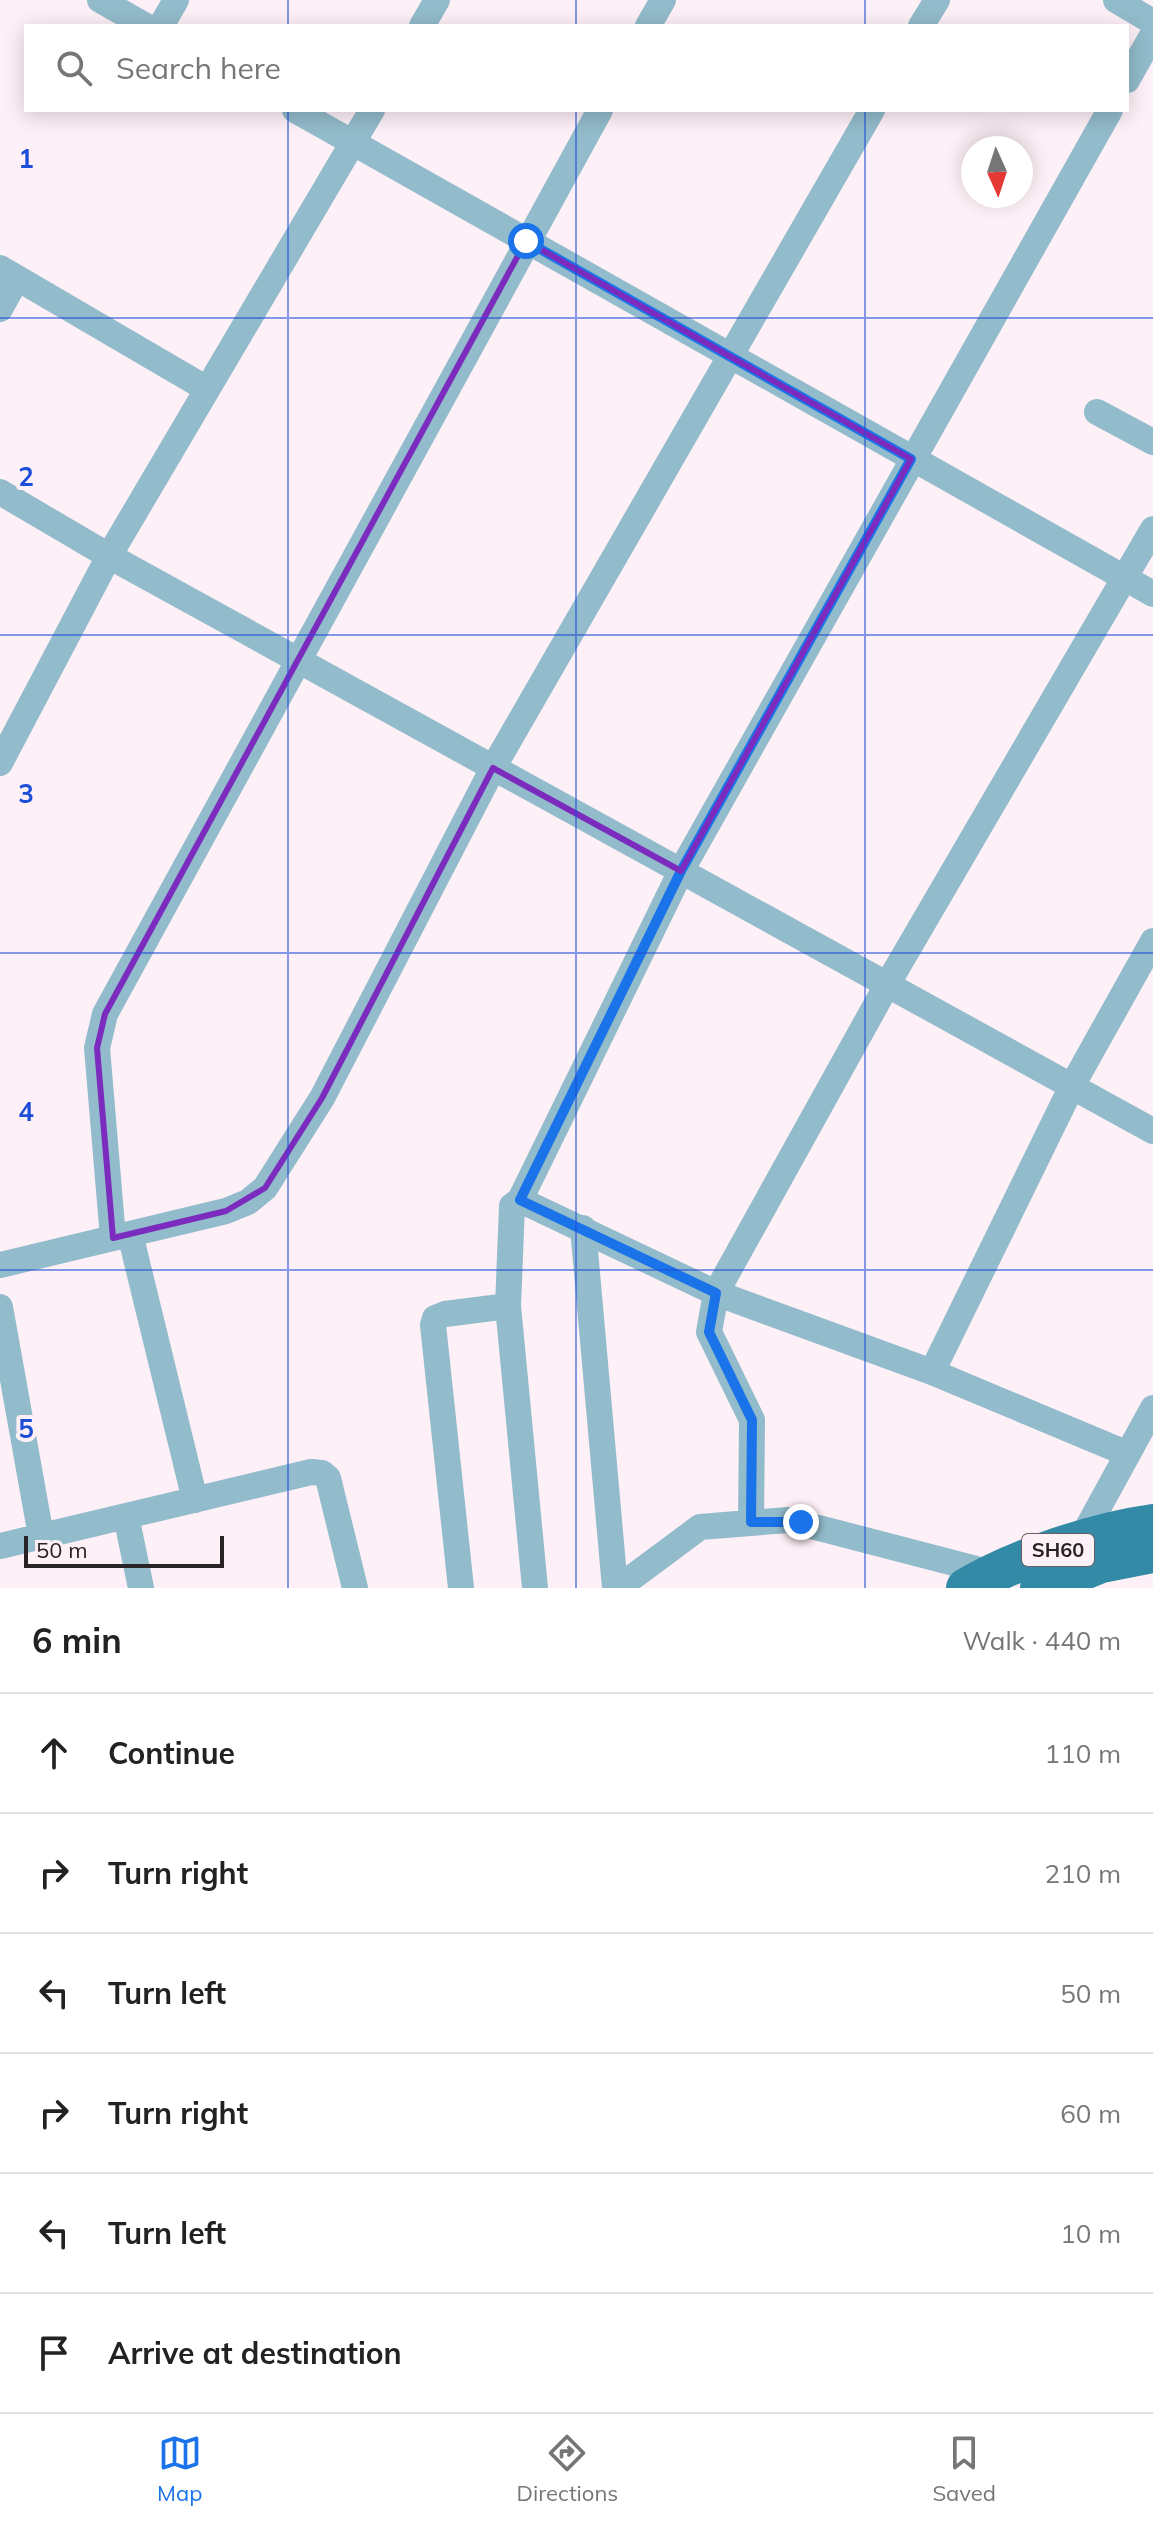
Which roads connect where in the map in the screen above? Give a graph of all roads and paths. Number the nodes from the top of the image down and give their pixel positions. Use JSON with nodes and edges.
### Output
{"nodes":[{"id":1,"x":100,"y":0,"type":"edge"},
{"id":2,"x":176,"y":0,"type":"edge"},
{"id":3,"x":437,"y":0,"type":"edge"},
{"id":4,"x":663,"y":0,"type":"edge"},
{"id":5,"x":937,"y":0,"type":"edge"},
{"id":6,"x":1116,"y":0,"type":"edge"},
{"id":7,"x":1153,"y":22,"type":"edge"},
{"id":8,"x":142,"y":24,"type":"edge"},
{"id":9,"x":162,"y":24,"type":"edge"},
{"id":10,"x":423,"y":24,"type":"edge"},
{"id":11,"x":649,"y":24,"type":"edge"},
{"id":12,"x":922,"y":24,"type":"edge"},
{"id":13,"x":1153,"y":34,"type":"edge"},
{"id":14,"x":1129,"y":76,"type":"edge"},
{"id":15,"x":299,"y":112,"type":"edge"},
{"id":16,"x":371,"y":112,"type":"edge"},
{"id":17,"x":599,"y":112,"type":"edge"},
{"id":18,"x":871,"y":112,"type":"edge"},
{"id":19,"x":1109,"y":112,"type":"edge"},
{"id":20,"x":353,"y":143,"type":"junction"},
{"id":21,"x":526,"y":241,"type":"junction"},
{"id":22,"x":9,"y":273,"type":"edge"},
{"id":23,"x":0,"y":309,"type":"edge"},
{"id":24,"x":728,"y":356,"type":"junction"},
{"id":25,"x":207,"y":389,"type":"junction"},
{"id":26,"x":1097,"y":412,"type":"dead end"},
{"id":27,"x":1153,"y":442,"type":"edge"},
{"id":28,"x":911,"y":459,"type":"junction"},
{"id":29,"x":0,"y":492,"type":"edge"},
{"id":30,"x":1153,"y":529,"type":"edge"},
{"id":31,"x":109,"y":556,"type":"junction"},
{"id":32,"x":1122,"y":576,"type":"junction"},
{"id":33,"x":1153,"y":594,"type":"edge"},
{"id":34,"x":296,"y":659,"type":"junction"},
{"id":35,"x":0,"y":763,"type":"edge"},
{"id":36,"x":493,"y":768,"type":"junction"},
{"id":37,"x":681,"y":871,"type":"junction"},
{"id":38,"x":1153,"y":941,"type":"edge"},
{"id":39,"x":887,"y":985,"type":"junction"},
{"id":40,"x":1072,"y":1086,"type":"junction"},
{"id":41,"x":1153,"y":1131,"type":"edge"},
{"id":42,"x":520,"y":1200,"type":"junction"},
{"id":43,"x":583,"y":1228,"type":"junction"},
{"id":44,"x":121,"y":1236,"type":"junction"},
{"id":45,"x":0,"y":1265,"type":"edge"},
{"id":46,"x":716,"y":1293,"type":"junction"},
{"id":47,"x":508,"y":1306,"type":"junction"},
{"id":48,"x":0,"y":1307,"type":"edge"},
{"id":49,"x":932,"y":1372,"type":"junction"},
{"id":50,"x":1153,"y":1408,"type":"edge"},
{"id":51,"x":1128,"y":1454,"type":"junction"},
{"id":52,"x":195,"y":1500,"type":"junction"},
{"id":53,"x":126,"y":1516,"type":"junction"},
{"id":54,"x":751,"y":1522,"type":"junction"},
{"id":55,"x":1153,"y":1524,"type":"edge"},
{"id":56,"x":41,"y":1536,"type":"junction"},
{"id":57,"x":1079,"y":1543,"type":"junction"},
{"id":58,"x":0,"y":1546,"type":"edge"},
{"id":59,"x":1153,"y":1553,"type":"edge"},
{"id":60,"x":979,"y":1581,"type":"edge"},
{"id":61,"x":141,"y":1588,"type":"edge"},
{"id":62,"x":355,"y":1588,"type":"edge"},
{"id":63,"x":461,"y":1588,"type":"edge"},
{"id":64,"x":535,"y":1588,"type":"edge"},
{"id":65,"x":617,"y":1588,"type":"edge"},
{"id":66,"x":1040,"y":1588,"type":"edge"}],
"edges":[{"from":1,"to":8,"type":"street"},
{"from":2,"to":9,"type":"street"},
{"from":3,"to":10,"type":"street"},
{"from":4,"to":11,"type":"street"},
{"from":5,"to":12,"type":"street"},
{"from":6,"to":7,"type":"street"},
{"from":13,"to":14,"type":"street"},
{"from":15,"to":20,"type":"street"},
{"from":16,"to":20,"type":"street"},
{"from":17,"to":21,"type":"street"},
{"from":18,"to":24,"type":"street"},
{"from":19,"to":28,"type":"street"},
{"from":20,"to":21,"type":"street"},
{"from":20,"to":25,"type":"street"},
{"from":21,"to":24,"type":"street"},
{"from":21,"to":34,"type":"street"},
{"from":22,"to":23,"type":"street"},
{"from":22,"to":25,"type":"street"},
{"from":24,"to":28,"type":"street"},
{"from":24,"to":36,"type":"street"},
{"from":25,"to":31,"type":"street"},
{"from":26,"to":27,"type":"street"},
{"from":28,"to":32,"type":"street"},
{"from":28,"to":37,"type":"street"},
{"from":29,"to":31,"type":"street"},
{"from":30,"to":32,"type":"street"},
{"from":31,"to":34,"type":"street"},
{"from":31,"to":35,"type":"street"},
{"from":32,"to":33,"type":"street"},
{"from":32,"to":39,"type":"street"},
{"from":34,"to":36,"type":"street"},
{"from":34,"to":44,"type":"street"},
{"from":36,"to":37,"type":"street"},
{"from":36,"to":44,"type":"street"},
{"from":37,"to":39,"type":"street"},
{"from":37,"to":42,"type":"street"},
{"from":38,"to":40,"type":"street"},
{"from":39,"to":40,"type":"street"},
{"from":39,"to":46,"type":"street"},
{"from":40,"to":41,"type":"street"},
{"from":40,"to":49,"type":"street"},
{"from":42,"to":43,"type":"street"},
{"from":42,"to":47,"type":"street"},
{"from":43,"to":46,"type":"street"},
{"from":43,"to":65,"type":"street"},
{"from":44,"to":45,"type":"street"},
{"from":44,"to":52,"type":"street"},
{"from":46,"to":49,"type":"street"},
{"from":46,"to":54,"type":"street"},
{"from":47,"to":63,"type":"street"},
{"from":47,"to":64,"type":"street"},
{"from":48,"to":56,"type":"street"},
{"from":49,"to":51,"type":"street"},
{"from":50,"to":51,"type":"street"},
{"from":51,"to":57,"type":"street"},
{"from":52,"to":53,"type":"street"},
{"from":52,"to":62,"type":"street"},
{"from":53,"to":56,"type":"street"},
{"from":53,"to":61,"type":"street"},
{"from":54,"to":60,"type":"street"},
{"from":54,"to":65,"type":"street"},
{"from":55,"to":57,"type":"main road","number":"SH60"},
{"from":56,"to":58,"type":"street"},
{"from":57,"to":60,"type":"main road","number":"SH60"},
{"from":59,"to":66,"type":"main road","number":"SH60"}]}
